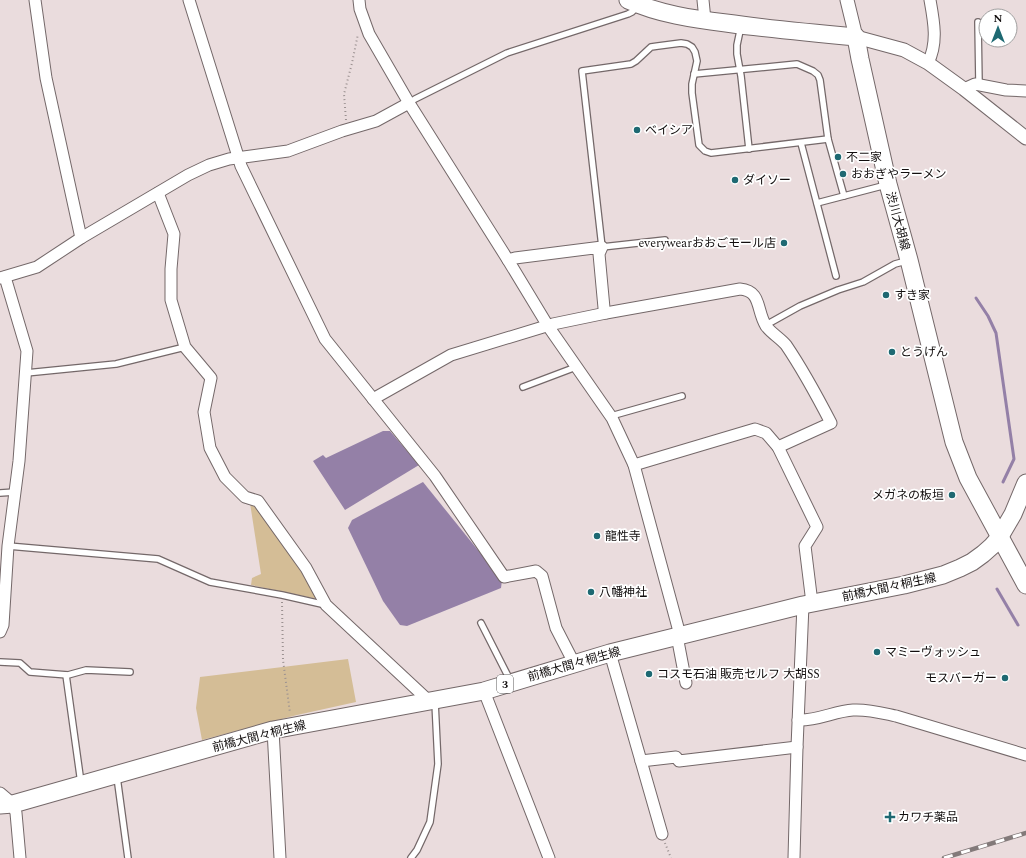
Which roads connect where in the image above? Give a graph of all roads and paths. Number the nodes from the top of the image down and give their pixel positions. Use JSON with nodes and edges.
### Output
{"nodes":[{"id":1,"x":36,"y":0,"type":"edge"},
{"id":2,"x":189,"y":0,"type":"edge"},
{"id":3,"x":359,"y":0,"type":"edge"},
{"id":4,"x":703,"y":0,"type":"edge"},
{"id":5,"x":847,"y":0,"type":"edge"},
{"id":6,"x":930,"y":0,"type":"edge"},
{"id":7,"x":636,"y":2,"type":"edge"},
{"id":8,"x":705,"y":20,"type":"junction"},
{"id":9,"x":364,"y":21,"type":"junction"},
{"id":10,"x":741,"y":25,"type":"junction"},
{"id":11,"x":856,"y":36,"type":"junction"},
{"id":12,"x":979,"y":48,"type":"edge"},
{"id":13,"x":928,"y":63,"type":"junction"},
{"id":14,"x":740,"y":69,"type":"junction"},
{"id":15,"x":694,"y":74,"type":"junction"},
{"id":16,"x":980,"y":84,"type":"junction"},
{"id":17,"x":964,"y":89,"type":"junction"},
{"id":18,"x":1026,"y":91,"type":"edge"},
{"id":19,"x":410,"y":103,"type":"junction"},
{"id":20,"x":348,"y":129,"type":"junction"},
{"id":21,"x":1026,"y":138,"type":"edge"},
{"id":22,"x":828,"y":140,"type":"junction"},
{"id":23,"x":801,"y":143,"type":"junction"},
{"id":24,"x":749,"y":149,"type":"junction"},
{"id":25,"x":238,"y":157,"type":"junction"},
{"id":26,"x":888,"y":184,"type":"junction"},
{"id":27,"x":158,"y":193,"type":"junction"},
{"id":28,"x":844,"y":196,"type":"junction"},
{"id":29,"x":817,"y":203,"type":"junction"},
{"id":30,"x":81,"y":238,"type":"junction"},
{"id":31,"x":666,"y":240,"type":"dead end"},
{"id":32,"x":602,"y":247,"type":"junction"},
{"id":33,"x":508,"y":260,"type":"junction"},
{"id":34,"x":909,"y":260,"type":"junction"},
{"id":35,"x":836,"y":276,"type":"dead end"},
{"id":36,"x":2,"y":278,"type":"edge"},
{"id":37,"x":606,"y":313,"type":"junction"},
{"id":38,"x":766,"y":325,"type":"junction"},
{"id":39,"x":548,"y":326,"type":"junction"},
{"id":40,"x":185,"y":347,"type":"junction"},
{"id":41,"x":576,"y":367,"type":"junction"},
{"id":42,"x":26,"y":373,"type":"junction"},
{"id":43,"x":523,"y":387,"type":"dead end"},
{"id":44,"x":682,"y":396,"type":"dead end"},
{"id":45,"x":373,"y":399,"type":"junction"},
{"id":46,"x":611,"y":416,"type":"junction"},
{"id":47,"x":778,"y":447,"type":"junction"},
{"id":48,"x":634,"y":465,"type":"junction"},
{"id":49,"x":1026,"y":484,"type":"edge"},
{"id":50,"x":15,"y":492,"type":"junction"},
{"id":51,"x":0,"y":493,"type":"edge"},
{"id":52,"x":999,"y":538,"type":"junction"},
{"id":53,"x":4,"y":545,"type":"edge"},
{"id":54,"x":1026,"y":586,"type":"edge"},
{"id":55,"x":282,"y":595,"type":"junction"},
{"id":56,"x":808,"y":604,"type":"junction"},
{"id":57,"x":326,"y":605,"type":"junction"},
{"id":58,"x":481,"y":623,"type":"dead end"},
{"id":59,"x":0,"y":632,"type":"edge"},
{"id":60,"x":679,"y":636,"type":"junction"},
{"id":61,"x":610,"y":653,"type":"junction"},
{"id":62,"x":0,"y":662,"type":"edge"},
{"id":63,"x":574,"y":663,"type":"junction"},
{"id":64,"x":130,"y":672,"type":"dead end"},
{"id":65,"x":66,"y":675,"type":"junction"},
{"id":66,"x":511,"y":682,"type":"junction"},
{"id":67,"x":686,"y":683,"type":"dead end"},
{"id":68,"x":484,"y":691,"type":"junction"},
{"id":69,"x":432,"y":700,"type":"junction"},
{"id":70,"x":798,"y":720,"type":"junction"},
{"id":71,"x":292,"y":727,"type":"junction"},
{"id":72,"x":273,"y":730,"type":"junction"},
{"id":73,"x":797,"y":747,"type":"junction"},
{"id":74,"x":1026,"y":755,"type":"edge"},
{"id":75,"x":641,"y":761,"type":"junction"},
{"id":76,"x":117,"y":774,"type":"junction"},
{"id":77,"x":81,"y":784,"type":"junction"},
{"id":78,"x":4,"y":801,"type":"edge"},
{"id":79,"x":662,"y":834,"type":"joint"},
{"id":80,"x":20,"y":858,"type":"edge"},
{"id":81,"x":128,"y":858,"type":"edge"},
{"id":82,"x":280,"y":858,"type":"edge"},
{"id":83,"x":411,"y":858,"type":"edge"},
{"id":84,"x":549,"y":858,"type":"edge"},
{"id":85,"x":671,"y":858,"type":"edge"},
{"id":86,"x":794,"y":858,"type":"edge"}],
"edges":[{"from":1,"to":30,"type":"street"},
{"from":2,"to":25,"type":"street"},
{"from":3,"to":9,"type":"street"},
{"from":4,"to":8,"type":"street"},
{"from":5,"to":11,"type":"street"},
{"from":6,"to":13,"type":"street"},
{"from":7,"to":8,"type":"main road"},
{"from":7,"to":19,"type":"lane"},
{"from":8,"to":10,"type":"main road"},
{"from":9,"to":19,"type":"street"},
{"from":9,"to":20,"type":"path"},
{"from":10,"to":11,"type":"main road"},
{"from":10,"to":14,"type":"lane"},
{"from":11,"to":13,"type":"street"},
{"from":11,"to":26,"type":"main road","name":"渋川大胡線"},
{"from":12,"to":16,"type":"lane"},
{"from":13,"to":17,"type":"street"},
{"from":14,"to":15,"type":"lane"},
{"from":14,"to":22,"type":"lane"},
{"from":14,"to":24,"type":"lane"},
{"from":15,"to":24,"type":"lane"},
{"from":15,"to":32,"type":"lane"},
{"from":16,"to":17,"type":"street"},
{"from":16,"to":18,"type":"street"},
{"from":17,"to":21,"type":"street"},
{"from":19,"to":20,"type":"street"},
{"from":19,"to":33,"type":"street"},
{"from":20,"to":25,"type":"street"},
{"from":22,"to":23,"type":"lane"},
{"from":22,"to":28,"type":"lane"},
{"from":23,"to":24,"type":"lane"},
{"from":23,"to":29,"type":"lane"},
{"from":25,"to":27,"type":"street"},
{"from":25,"to":45,"type":"street"},
{"from":26,"to":28,"type":"lane"},
{"from":26,"to":34,"type":"main road","name":"渋川大胡線"},
{"from":27,"to":30,"type":"street"},
{"from":27,"to":40,"type":"street"},
{"from":28,"to":29,"type":"lane"},
{"from":29,"to":35,"type":"lane"},
{"from":30,"to":36,"type":"street"},
{"from":31,"to":32,"type":"lane"},
{"from":32,"to":33,"type":"street"},
{"from":32,"to":37,"type":"street"},
{"from":33,"to":39,"type":"street"},
{"from":34,"to":38,"type":"lane"},
{"from":34,"to":52,"type":"main road","name":"渋川大胡線"},
{"from":36,"to":42,"type":"street"},
{"from":37,"to":38,"type":"street"},
{"from":37,"to":39,"type":"street"},
{"from":38,"to":47,"type":"street"},
{"from":39,"to":41,"type":"street"},
{"from":39,"to":45,"type":"street"},
{"from":40,"to":42,"type":"lane"},
{"from":40,"to":57,"type":"street"},
{"from":41,"to":43,"type":"lane"},
{"from":41,"to":46,"type":"street"},
{"from":42,"to":50,"type":"street"},
{"from":44,"to":46,"type":"lane"},
{"from":45,"to":63,"type":"street"},
{"from":46,"to":48,"type":"street"},
{"from":47,"to":48,"type":"street"},
{"from":47,"to":56,"type":"street"},
{"from":48,"to":60,"type":"street"},
{"from":49,"to":52,"type":"main road"},
{"from":50,"to":51,"type":"lane"},
{"from":50,"to":53,"type":"street"},
{"from":52,"to":54,"type":"main road","name":"渋川大胡線"},
{"from":52,"to":56,"type":"main road","name":"前橋大間々桐生線","number":"3"},
{"from":53,"to":55,"type":"lane"},
{"from":53,"to":59,"type":"street"},
{"from":55,"to":57,"type":"lane"},
{"from":55,"to":71,"type":"path"},
{"from":56,"to":60,"type":"main road","name":"前橋大間々桐生線","number":"3"},
{"from":56,"to":70,"type":"street"},
{"from":57,"to":69,"type":"street"},
{"from":58,"to":66,"type":"lane"},
{"from":60,"to":61,"type":"main road","name":"前橋大間々桐生線","number":"3"},
{"from":60,"to":67,"type":"street"},
{"from":61,"to":63,"type":"main road","name":"前橋大間々桐生線","number":"3"},
{"from":61,"to":75,"type":"street"},
{"from":62,"to":65,"type":"lane"},
{"from":63,"to":66,"type":"main road","name":"前橋大間々桐生線","number":"3"},
{"from":64,"to":65,"type":"lane"},
{"from":65,"to":77,"type":"lane"},
{"from":66,"to":68,"type":"main road","name":"前橋大間々桐生線","number":"3"},
{"from":68,"to":69,"type":"main road","name":"前橋大間々桐生線","number":"3"},
{"from":68,"to":84,"type":"street"},
{"from":69,"to":71,"type":"main road","name":"前橋大間々桐生線","number":"3"},
{"from":69,"to":83,"type":"lane"},
{"from":70,"to":73,"type":"street"},
{"from":70,"to":74,"type":"street"},
{"from":71,"to":72,"type":"main road","name":"前橋大間々桐生線","number":"3"},
{"from":72,"to":76,"type":"main road","name":"前橋大間々桐生線","number":"3"},
{"from":72,"to":82,"type":"street"},
{"from":73,"to":75,"type":"street"},
{"from":73,"to":86,"type":"street"},
{"from":75,"to":79,"type":"street"},
{"from":76,"to":77,"type":"main road","name":"前橋大間々桐生線","number":"3"},
{"from":76,"to":81,"type":"lane"},
{"from":77,"to":78,"type":"main road","name":"前橋大間々桐生線","number":"3"},
{"from":78,"to":80,"type":"street"},
{"from":79,"to":85,"type":"path"}]}
